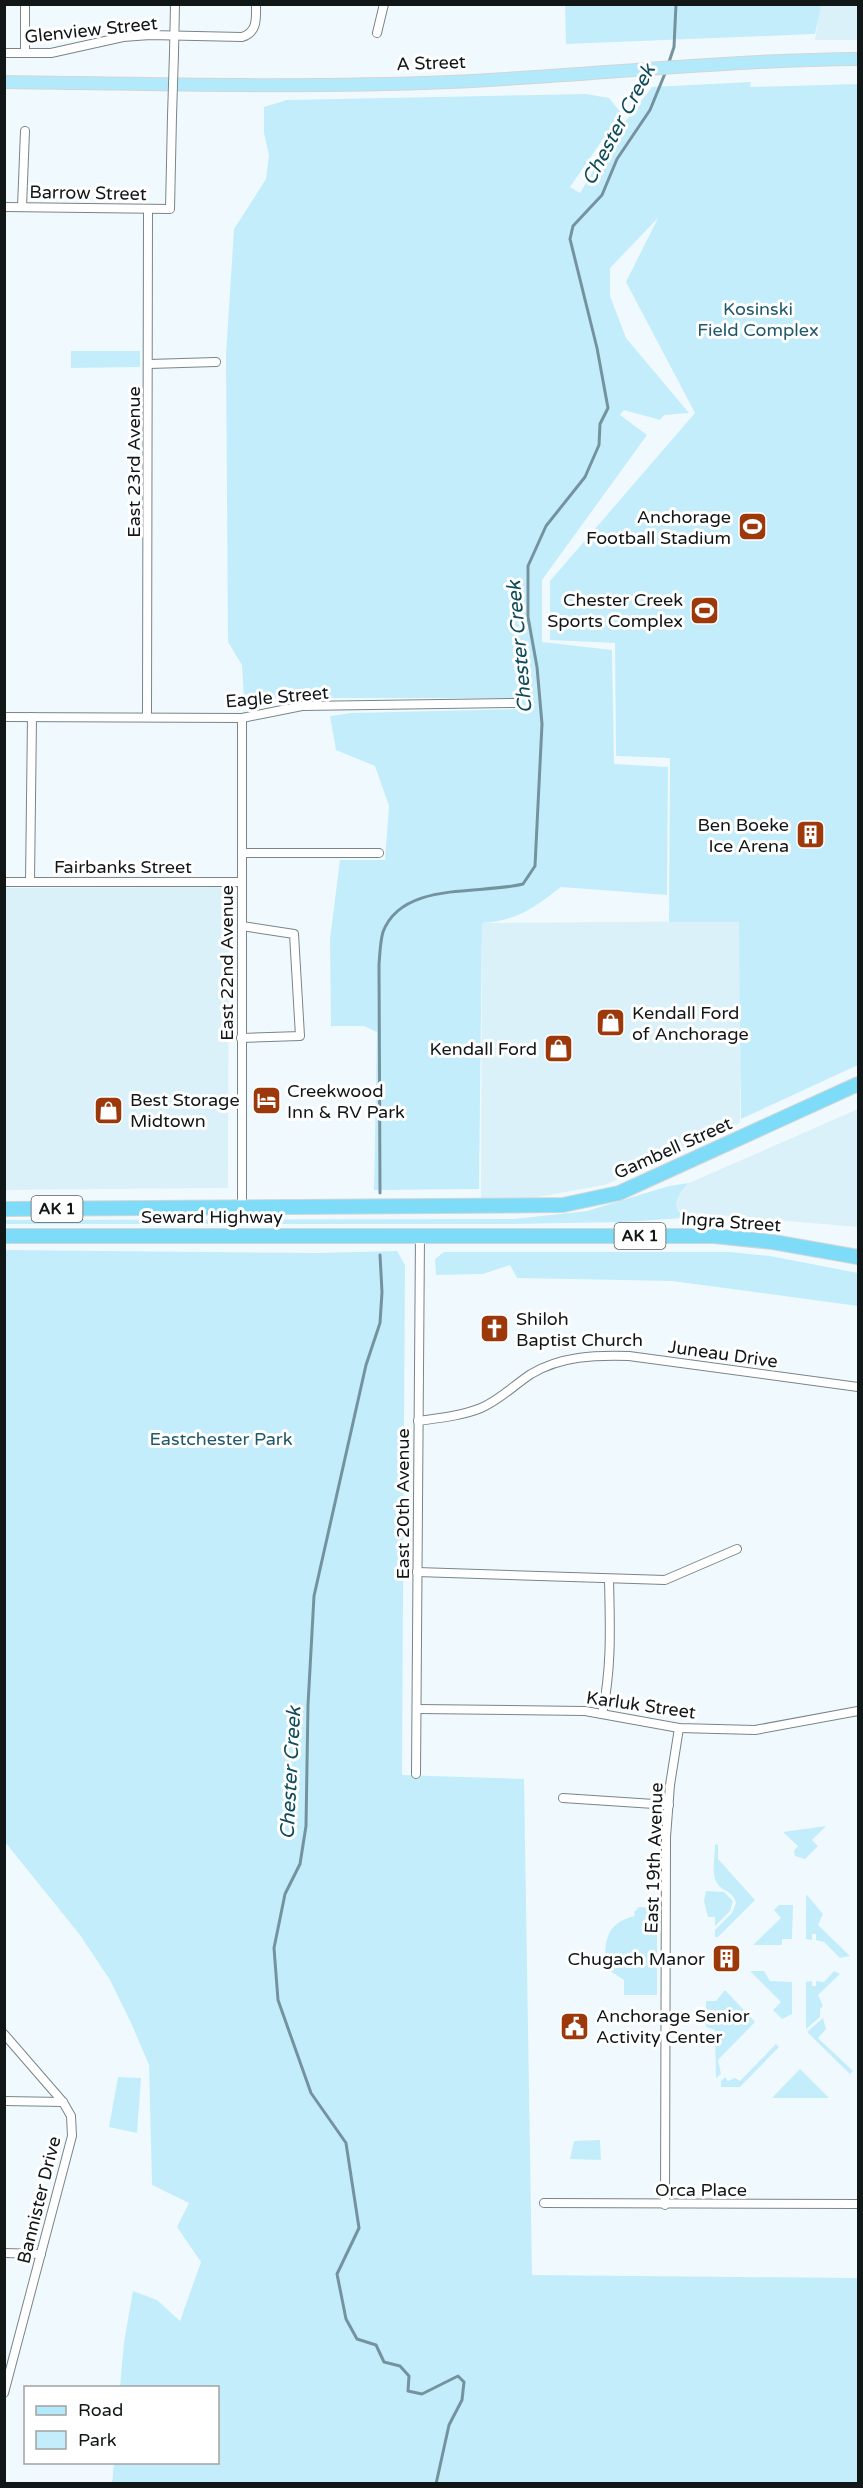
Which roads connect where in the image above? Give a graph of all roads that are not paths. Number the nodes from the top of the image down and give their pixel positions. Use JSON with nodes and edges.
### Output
{"nodes":[{"id":1,"x":25,"y":4,"type":"edge"},
{"id":2,"x":175,"y":4,"type":"edge"},
{"id":3,"x":256,"y":4,"type":"edge"},
{"id":4,"x":384,"y":4,"type":"edge"},
{"id":5,"x":377,"y":33,"type":"dead end"},
{"id":6,"x":174,"y":36,"type":"junction"},
{"id":7,"x":4,"y":53,"type":"edge"},
{"id":8,"x":25,"y":53,"type":"junction"},
{"id":9,"x":858,"y":59,"type":"edge"},
{"id":10,"x":4,"y":82,"type":"edge"},
{"id":11,"x":25,"y":131,"type":"dead end"},
{"id":12,"x":4,"y":207,"type":"edge"},
{"id":13,"x":22,"y":207,"type":"junction"},
{"id":14,"x":148,"y":209,"type":"junction"},
{"id":15,"x":216,"y":362,"type":"dead end"},
{"id":16,"x":149,"y":364,"type":"junction"},
{"id":17,"x":515,"y":703,"type":"dead end"},
{"id":18,"x":147,"y":716,"type":"junction"},
{"id":19,"x":4,"y":717,"type":"edge"},
{"id":20,"x":32,"y":717,"type":"junction"},
{"id":21,"x":242,"y":718,"type":"junction"},
{"id":22,"x":242,"y":853,"type":"junction"},
{"id":23,"x":379,"y":853,"type":"dead end"},
{"id":24,"x":4,"y":882,"type":"edge"},
{"id":25,"x":30,"y":882,"type":"junction"},
{"id":26,"x":242,"y":882,"type":"junction"},
{"id":27,"x":242,"y":926,"type":"junction"},
{"id":28,"x":241,"y":1038,"type":"junction"},
{"id":29,"x":858,"y":1084,"type":"edge"},
{"id":30,"x":420,"y":1208,"type":"joint"},
{"id":31,"x":4,"y":1209,"type":"edge"},
{"id":32,"x":242,"y":1209,"type":"junction"},
{"id":33,"x":420,"y":1235,"type":"junction"},
{"id":34,"x":4,"y":1236,"type":"edge"},
{"id":35,"x":858,"y":1257,"type":"edge"},
{"id":36,"x":858,"y":1387,"type":"edge"},
{"id":37,"x":418,"y":1421,"type":"junction"},
{"id":38,"x":737,"y":1549,"type":"dead end"},
{"id":39,"x":417,"y":1572,"type":"junction"},
{"id":40,"x":609,"y":1580,"type":"junction"},
{"id":41,"x":418,"y":1709,"type":"junction"},
{"id":42,"x":858,"y":1712,"type":"edge"},
{"id":43,"x":602,"y":1714,"type":"junction"},
{"id":44,"x":679,"y":1728,"type":"junction"},
{"id":45,"x":416,"y":1774,"type":"dead end"},
{"id":46,"x":563,"y":1798,"type":"dead end"},
{"id":47,"x":669,"y":1805,"type":"junction"},
{"id":48,"x":4,"y":2034,"type":"edge"},
{"id":49,"x":4,"y":2101,"type":"edge"},
{"id":50,"x":63,"y":2102,"type":"junction"},
{"id":51,"x":544,"y":2203,"type":"dead end"},
{"id":52,"x":858,"y":2204,"type":"edge"},
{"id":53,"x":665,"y":2205,"type":"junction"},
{"id":54,"x":4,"y":2253,"type":"edge"},
{"id":55,"x":41,"y":2253,"type":"junction"},
{"id":56,"x":4,"y":2393,"type":"edge"}],
"edges":[{"from":1,"to":8,"type":"street"},
{"from":2,"to":6,"type":"street"},
{"from":3,"to":6,"type":"street","name":"Glenview Street"},
{"from":4,"to":5,"type":"street"},
{"from":6,"to":8,"type":"street","name":"Glenview Street"},
{"from":6,"to":14,"type":"street","name":"Barrow Street","bridge":true},
{"from":7,"to":8,"type":"street","name":"Glenview Street"},
{"from":9,"to":10,"type":"main road","name":"A Street"},
{"from":11,"to":13,"type":"street"},
{"from":12,"to":13,"type":"street","name":"Barrow Street"},
{"from":13,"to":14,"type":"street","name":"Barrow Street"},
{"from":14,"to":16,"type":"street","name":"East 23rd Avenue"},
{"from":15,"to":16,"type":"street"},
{"from":16,"to":18,"type":"street","name":"East 23rd Avenue"},
{"from":17,"to":21,"type":"street","name":"Eagle Street"},
{"from":18,"to":20,"type":"street","name":"Eagle Street"},
{"from":18,"to":21,"type":"street","name":"Eagle Street"},
{"from":19,"to":20,"type":"street","name":"Eagle Street"},
{"from":20,"to":25,"type":"street"},
{"from":21,"to":22,"type":"street","name":"East 22nd Avenue"},
{"from":22,"to":23,"type":"street"},
{"from":22,"to":26,"type":"street","name":"East 22nd Avenue"},
{"from":24,"to":25,"type":"street","name":"Fairbanks Street"},
{"from":25,"to":26,"type":"street","name":"Fairbanks Street"},
{"from":26,"to":27,"type":"street","name":"East 22nd Avenue"},
{"from":27,"to":28,"type":"street","name":"East 22nd Avenue"},
{"from":27,"to":28,"type":"street"},
{"from":28,"to":32,"type":"street","name":"East 22nd Avenue"},
{"from":29,"to":30,"type":"highway","name":"Gambell Street","number":"AK 1"},
{"from":30,"to":32,"type":"highway","name":"Seward Highway","number":"AK 1"},
{"from":31,"to":32,"type":"highway","name":"Seward Highway","number":"AK 1"},
{"from":33,"to":34,"type":"highway","name":"Seward Highway","number":"AK 1"},
{"from":33,"to":35,"type":"highway","name":"Ingra Street","number":"AK 1"},
{"from":33,"to":37,"type":"street","name":"East 20th Avenue"},
{"from":36,"to":37,"type":"street","name":"Juneau Drive"},
{"from":37,"to":39,"type":"street","name":"East 20th Avenue"},
{"from":38,"to":40,"type":"street"},
{"from":39,"to":40,"type":"street"},
{"from":39,"to":41,"type":"street","name":"East 20th Avenue"},
{"from":40,"to":43,"type":"street"},
{"from":41,"to":43,"type":"street","name":"Karluk Street"},
{"from":41,"to":45,"type":"street","name":"East 20th Avenue"},
{"from":42,"to":44,"type":"street","name":"Karluk Street"},
{"from":43,"to":44,"type":"street","name":"Karluk Street"},
{"from":44,"to":47,"type":"street","name":"East 19th Avenue"},
{"from":46,"to":47,"type":"street"},
{"from":47,"to":53,"type":"street","name":"East 19th Avenue"},
{"from":48,"to":50,"type":"street","name":"Bannister Drive"},
{"from":49,"to":50,"type":"street"},
{"from":50,"to":55,"type":"street","name":"Bannister Drive"},
{"from":51,"to":53,"type":"street","name":"Orca Place"},
{"from":52,"to":53,"type":"street","name":"Orca Place"},
{"from":54,"to":55,"type":"street"},
{"from":55,"to":56,"type":"street","name":"Bannister Drive"}]}
